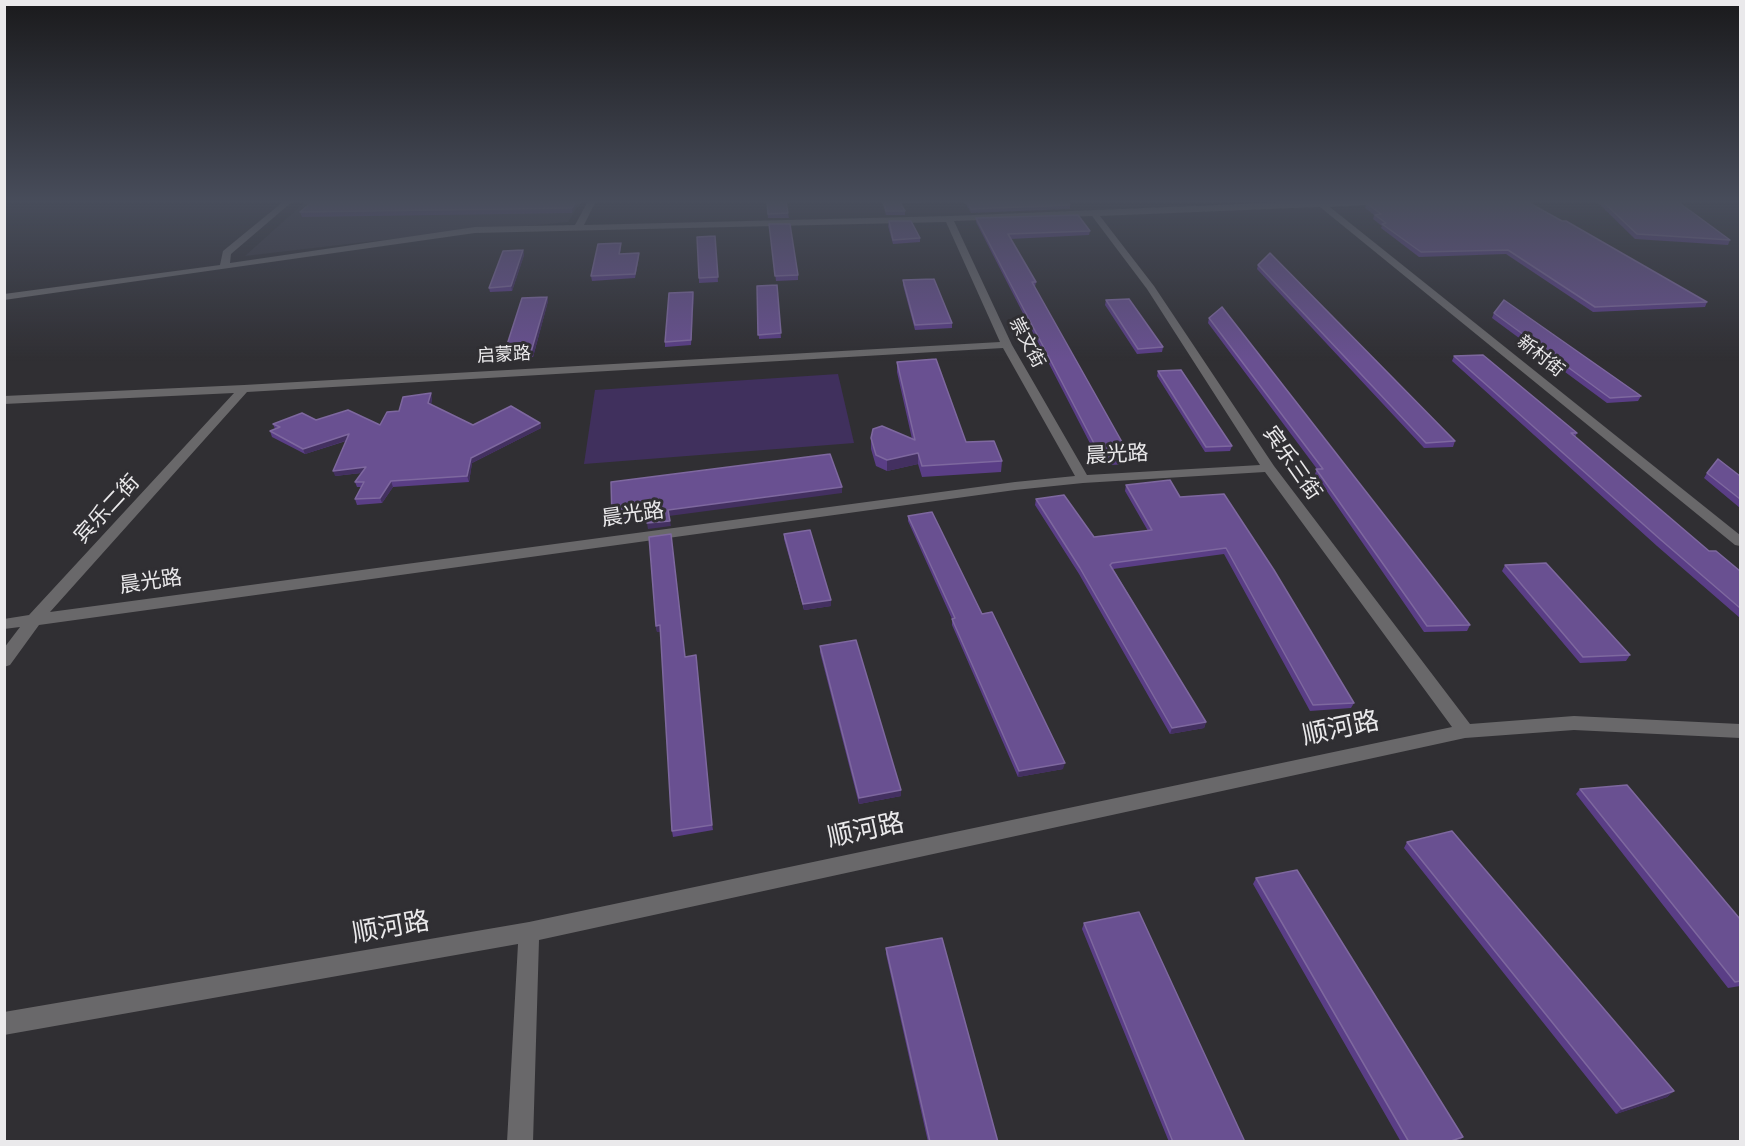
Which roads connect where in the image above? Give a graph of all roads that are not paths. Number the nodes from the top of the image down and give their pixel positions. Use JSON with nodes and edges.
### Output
{"nodes":[{"id":1,"x":226,"y":254,"type":"edge"},
{"id":2,"x":310,"y":254,"type":"edge"},
{"id":3,"x":965,"y":254,"type":"edge"},
{"id":4,"x":1126,"y":254,"type":"edge"},
{"id":5,"x":1384,"y":254,"type":"edge"},
{"id":6,"x":225,"y":267,"type":"junction"},
{"id":7,"x":4,"y":297,"type":"edge"},
{"id":8,"x":1006,"y":345,"type":"junction"},
{"id":9,"x":244,"y":389,"type":"junction"},
{"id":10,"x":4,"y":400,"type":"edge"},
{"id":11,"x":1269,"y":468,"type":"junction"},
{"id":12,"x":1083,"y":479,"type":"junction"},
{"id":13,"x":1740,"y":542,"type":"edge"},
{"id":14,"x":33,"y":621,"type":"junction"},
{"id":15,"x":4,"y":624,"type":"edge"},
{"id":16,"x":4,"y":661,"type":"edge"},
{"id":17,"x":1465,"y":731,"type":"junction"},
{"id":18,"x":1740,"y":731,"type":"edge"},
{"id":19,"x":529,"y":932,"type":"junction"},
{"id":20,"x":4,"y":1024,"type":"edge"},
{"id":21,"x":520,"y":1142,"type":"edge"}],
"edges":[{"from":1,"to":6,"type":"street"},
{"from":2,"to":6,"type":"street"},
{"from":3,"to":8,"type":"street","name":"崇文街"},
{"from":4,"to":11,"type":"street","name":"宾乐三街"},
{"from":5,"to":13,"type":"street","name":"新村街"},
{"from":6,"to":7,"type":"street"},
{"from":8,"to":9,"type":"street","name":"启蒙路"},
{"from":8,"to":12,"type":"street","name":"崇文街"},
{"from":9,"to":10,"type":"street","name":"启蒙路"},
{"from":9,"to":14,"type":"street","name":"宾乐二街"},
{"from":11,"to":12,"type":"street","name":"晨光路"},
{"from":11,"to":17,"type":"street","name":"宾乐三街"},
{"from":12,"to":14,"type":"street","name":"晨光路"},
{"from":14,"to":15,"type":"street","name":"晨光路"},
{"from":14,"to":16,"type":"street","name":"宾乐二街"},
{"from":17,"to":18,"type":"street","name":"顺河路"},
{"from":17,"to":19,"type":"street","name":"顺河路"},
{"from":19,"to":20,"type":"street","name":"顺河路"},
{"from":19,"to":21,"type":"street"}]}
